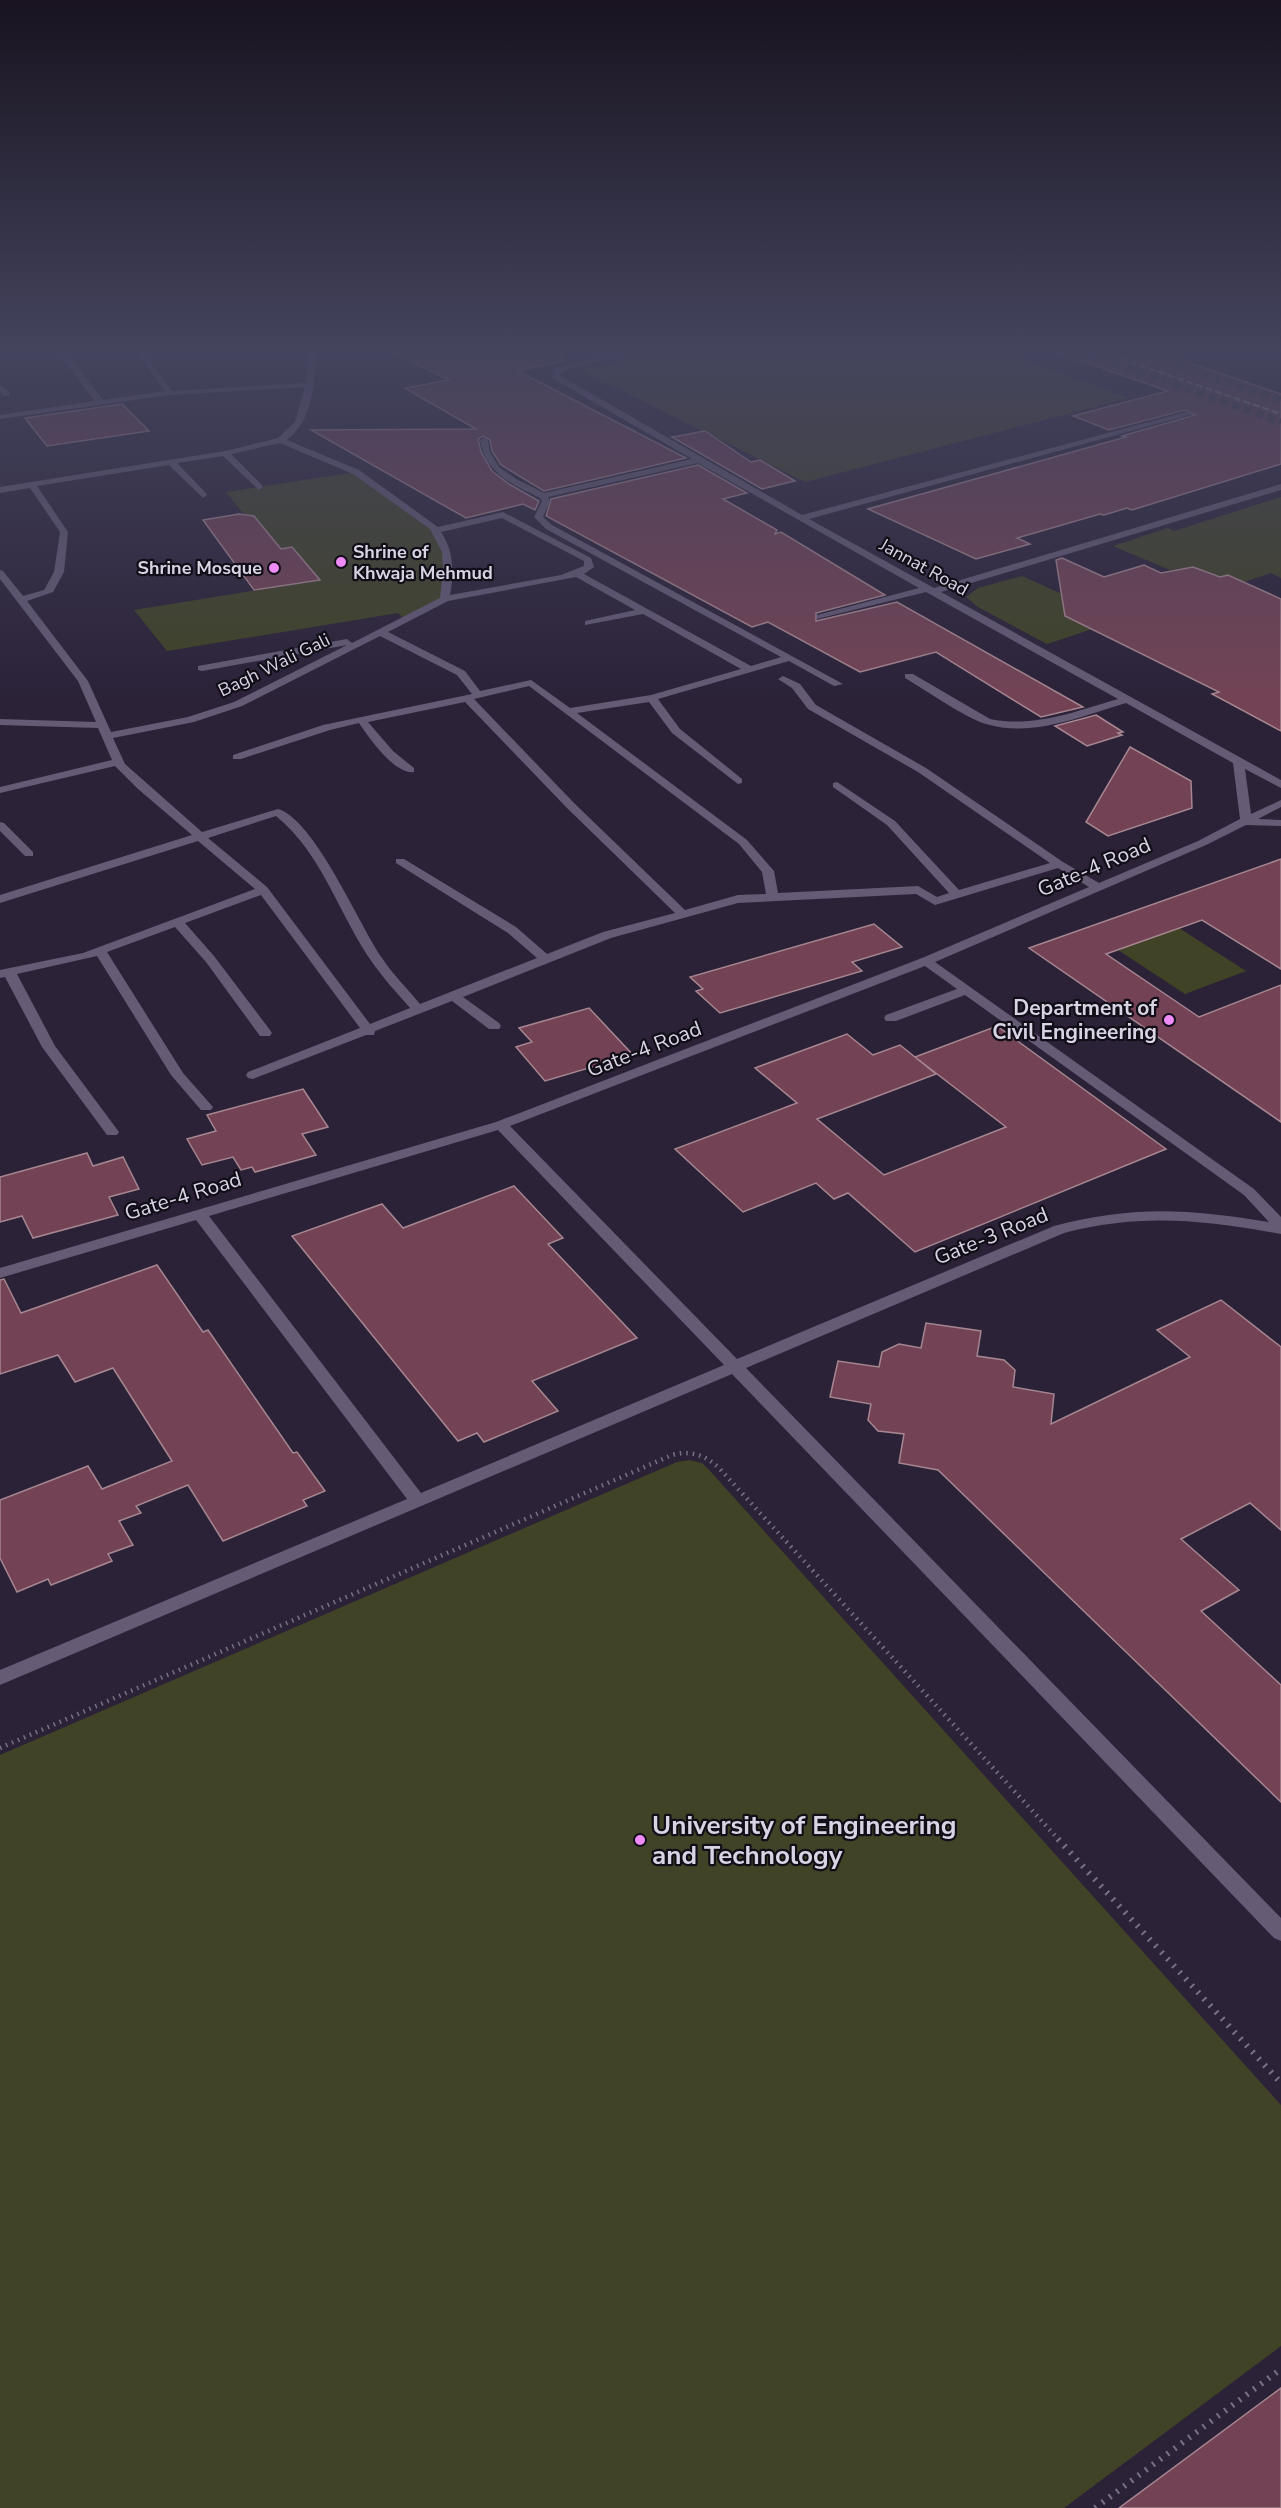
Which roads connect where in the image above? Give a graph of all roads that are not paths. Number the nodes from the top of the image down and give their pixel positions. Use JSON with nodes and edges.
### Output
{"nodes":[{"id":1,"x":147,"y":466,"type":"edge"},
{"id":2,"x":175,"y":466,"type":"edge"},
{"id":3,"x":238,"y":466,"type":"edge"},
{"id":4,"x":342,"y":466,"type":"edge"},
{"id":5,"x":493,"y":466,"type":"edge"},
{"id":6,"x":672,"y":466,"type":"edge"},
{"id":7,"x":709,"y":466,"type":"edge"},
{"id":8,"x":995,"y":466,"type":"edge"},
{"id":9,"x":32,"y":485,"type":"junction"},
{"id":10,"x":259,"y":487,"type":"dead end"},
{"id":11,"x":1281,"y":487,"type":"edge"},
{"id":12,"x":0,"y":490,"type":"edge"},
{"id":13,"x":203,"y":495,"type":"dead end"},
{"id":14,"x":543,"y":496,"type":"junction"},
{"id":15,"x":801,"y":518,"type":"junction"},
{"id":16,"x":436,"y":530,"type":"junction"},
{"id":17,"x":0,"y":573,"type":"edge"},
{"id":18,"x":577,"y":574,"type":"junction"},
{"id":19,"x":5,"y":587,"type":"edge"},
{"id":20,"x":932,"y":590,"type":"junction"},
{"id":21,"x":445,"y":599,"type":"junction"},
{"id":22,"x":21,"y":600,"type":"junction"},
{"id":23,"x":645,"y":611,"type":"junction"},
{"id":24,"x":820,"y":617,"type":"dead end"},
{"id":25,"x":588,"y":623,"type":"dead end"},
{"id":26,"x":380,"y":632,"type":"junction"},
{"id":27,"x":362,"y":640,"type":"junction"},
{"id":28,"x":789,"y":658,"type":"junction"},
{"id":29,"x":202,"y":668,"type":"dead end"},
{"id":30,"x":751,"y":670,"type":"junction"},
{"id":31,"x":909,"y":676,"type":"dead end"},
{"id":32,"x":783,"y":680,"type":"dead end"},
{"id":33,"x":838,"y":684,"type":"dead end"},
{"id":34,"x":472,"y":696,"type":"junction"},
{"id":35,"x":652,"y":698,"type":"junction"},
{"id":36,"x":1128,"y":699,"type":"junction"},
{"id":37,"x":568,"y":711,"type":"junction"},
{"id":38,"x":362,"y":720,"type":"junction"},
{"id":39,"x":0,"y":722,"type":"edge"},
{"id":40,"x":106,"y":731,"type":"junction"},
{"id":41,"x":237,"y":757,"type":"dead end"},
{"id":42,"x":1238,"y":761,"type":"junction"},
{"id":43,"x":118,"y":762,"type":"junction"},
{"id":44,"x":410,"y":770,"type":"dead end"},
{"id":45,"x":738,"y":781,"type":"dead end"},
{"id":46,"x":837,"y":785,"type":"dead end"},
{"id":47,"x":1281,"y":785,"type":"edge"},
{"id":48,"x":0,"y":790,"type":"edge"},
{"id":49,"x":1281,"y":803,"type":"edge"},
{"id":50,"x":1246,"y":822,"type":"junction"},
{"id":51,"x":1281,"y":823,"type":"edge"},
{"id":52,"x":0,"y":825,"type":"edge"},
{"id":53,"x":201,"y":838,"type":"junction"},
{"id":54,"x":29,"y":854,"type":"dead end"},
{"id":55,"x":400,"y":861,"type":"dead end"},
{"id":56,"x":1059,"y":864,"type":"junction"},
{"id":57,"x":1099,"y":888,"type":"junction"},
{"id":58,"x":263,"y":890,"type":"junction"},
{"id":59,"x":957,"y":895,"type":"junction"},
{"id":60,"x":773,"y":897,"type":"junction"},
{"id":61,"x":0,"y":899,"type":"edge"},
{"id":62,"x":683,"y":914,"type":"junction"},
{"id":63,"x":177,"y":922,"type":"junction"},
{"id":64,"x":100,"y":951,"type":"junction"},
{"id":65,"x":546,"y":960,"type":"junction"},
{"id":66,"x":926,"y":961,"type":"junction"},
{"id":67,"x":4,"y":973,"type":"edge"},
{"id":68,"x":966,"y":990,"type":"junction"},
{"id":69,"x":455,"y":996,"type":"junction"},
{"id":70,"x":419,"y":1011,"type":"junction"},
{"id":71,"x":891,"y":1018,"type":"dead end"},
{"id":72,"x":494,"y":1026,"type":"dead end"},
{"id":73,"x":369,"y":1032,"type":"junction"},
{"id":74,"x":265,"y":1033,"type":"dead end"},
{"id":75,"x":253,"y":1075,"type":"dead end"},
{"id":76,"x":206,"y":1107,"type":"dead end"},
{"id":77,"x":501,"y":1125,"type":"junction"},
{"id":78,"x":112,"y":1132,"type":"dead end"},
{"id":79,"x":199,"y":1213,"type":"junction"},
{"id":80,"x":1281,"y":1227,"type":"edge"},
{"id":81,"x":0,"y":1273,"type":"edge"},
{"id":82,"x":732,"y":1366,"type":"junction"},
{"id":83,"x":418,"y":1501,"type":"junction"},
{"id":84,"x":0,"y":1678,"type":"edge"},
{"id":85,"x":1281,"y":1932,"type":"edge"}],
"edges":[{"from":1,"to":9,"type":"street"},
{"from":2,"to":13,"type":"street"},
{"from":3,"to":10,"type":"street"},
{"from":4,"to":16,"type":"street"},
{"from":5,"to":14,"type":"street"},
{"from":6,"to":14,"type":"street"},
{"from":7,"to":15,"type":"street","name":"Jannat Road"},
{"from":8,"to":15,"type":"street"},
{"from":9,"to":12,"type":"street"},
{"from":9,"to":22,"type":"street"},
{"from":11,"to":20,"type":"street"},
{"from":14,"to":28,"type":"street"},
{"from":15,"to":20,"type":"street","name":"Jannat Road"},
{"from":16,"to":18,"type":"street"},
{"from":16,"to":21,"type":"street"},
{"from":17,"to":19,"type":"street"},
{"from":18,"to":21,"type":"street","name":"Bagh Wali Gali"},
{"from":18,"to":23,"type":"street"},
{"from":19,"to":22,"type":"street"},
{"from":20,"to":24,"type":"street"},
{"from":20,"to":36,"type":"street","name":"Jannat Road"},
{"from":21,"to":26,"type":"street","name":"Bagh Wali Gali"},
{"from":22,"to":40,"type":"street"},
{"from":23,"to":25,"type":"street"},
{"from":23,"to":30,"type":"street"},
{"from":26,"to":27,"type":"street","name":"Bagh Wali Gali"},
{"from":26,"to":34,"type":"street"},
{"from":27,"to":29,"type":"street"},
{"from":27,"to":40,"type":"street","name":"Bagh Wali Gali"},
{"from":28,"to":30,"type":"street"},
{"from":28,"to":33,"type":"street"},
{"from":30,"to":35,"type":"street"},
{"from":31,"to":36,"type":"street"},
{"from":32,"to":56,"type":"street"},
{"from":34,"to":37,"type":"street"},
{"from":34,"to":38,"type":"street"},
{"from":34,"to":62,"type":"street"},
{"from":35,"to":37,"type":"street"},
{"from":35,"to":45,"type":"street"},
{"from":36,"to":42,"type":"street","name":"Jannat Road"},
{"from":37,"to":60,"type":"street"},
{"from":38,"to":41,"type":"street"},
{"from":38,"to":44,"type":"street"},
{"from":39,"to":40,"type":"street","name":"Bagh Wali Gali"},
{"from":40,"to":43,"type":"street"},
{"from":42,"to":47,"type":"street","name":"Jannat Road"},
{"from":42,"to":50,"type":"street"},
{"from":43,"to":48,"type":"street"},
{"from":43,"to":53,"type":"street"},
{"from":46,"to":59,"type":"street"},
{"from":49,"to":50,"type":"street","name":"Gate-4 Road"},
{"from":50,"to":51,"type":"street"},
{"from":50,"to":57,"type":"street","name":"Gate-4 Road"},
{"from":52,"to":54,"type":"street"},
{"from":53,"to":58,"type":"street"},
{"from":53,"to":61,"type":"street"},
{"from":53,"to":70,"type":"street"},
{"from":55,"to":65,"type":"street"},
{"from":56,"to":57,"type":"street"},
{"from":56,"to":59,"type":"street"},
{"from":57,"to":66,"type":"street","name":"Gate-4 Road"},
{"from":58,"to":63,"type":"street"},
{"from":58,"to":73,"type":"street"},
{"from":59,"to":60,"type":"street"},
{"from":60,"to":62,"type":"street"},
{"from":62,"to":65,"type":"street"},
{"from":63,"to":64,"type":"street"},
{"from":63,"to":74,"type":"street"},
{"from":64,"to":67,"type":"street"},
{"from":64,"to":76,"type":"street"},
{"from":65,"to":69,"type":"street"},
{"from":66,"to":68,"type":"street"},
{"from":66,"to":77,"type":"street","name":"Gate-4 Road"},
{"from":67,"to":78,"type":"street"},
{"from":68,"to":71,"type":"street"},
{"from":68,"to":80,"type":"street"},
{"from":69,"to":70,"type":"street"},
{"from":69,"to":72,"type":"street"},
{"from":70,"to":73,"type":"street"},
{"from":73,"to":75,"type":"street"},
{"from":77,"to":79,"type":"street","name":"Gate-4 Road"},
{"from":77,"to":82,"type":"street"},
{"from":79,"to":81,"type":"street","name":"Gate-4 Road"},
{"from":79,"to":83,"type":"street"},
{"from":80,"to":82,"type":"street","name":"Gate-3 Road"},
{"from":82,"to":83,"type":"street","name":"Gate-3 Road"},
{"from":82,"to":85,"type":"street"},
{"from":83,"to":84,"type":"street","name":"Gate-3 Road"}]}
